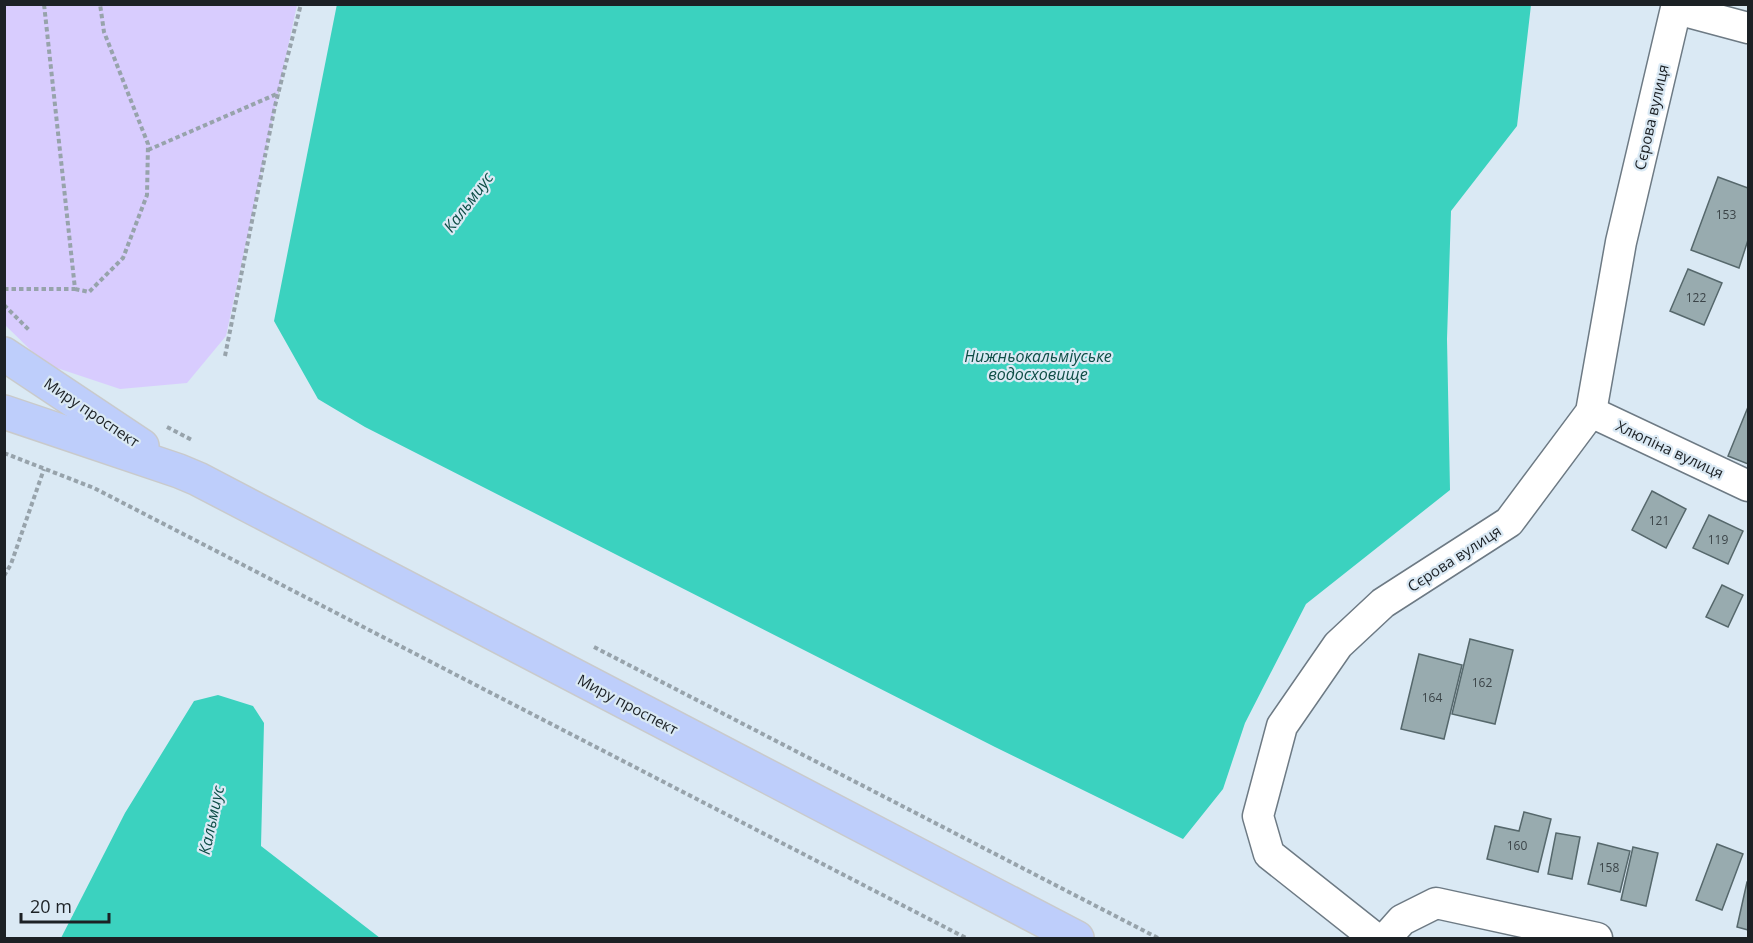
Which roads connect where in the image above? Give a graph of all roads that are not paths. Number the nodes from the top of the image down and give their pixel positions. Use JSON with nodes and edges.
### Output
{"nodes":[{"id":1,"x":1677,"y":7,"type":"edge"},
{"id":2,"x":1749,"y":28,"type":"edge"},
{"id":3,"x":4,"y":354,"type":"edge"},
{"id":4,"x":4,"y":412,"type":"edge"},
{"id":5,"x":1591,"y":412,"type":"junction"},
{"id":6,"x":188,"y":475,"type":"junction"},
{"id":7,"x":1749,"y":486,"type":"edge"},
{"id":8,"x":1077,"y":939,"type":"edge"},
{"id":9,"x":1375,"y":939,"type":"edge"},
{"id":10,"x":1386,"y":939,"type":"edge"},
{"id":11,"x":1597,"y":939,"type":"edge"}],
"edges":[{"from":1,"to":2,"type":"street"},
{"from":1,"to":5,"type":"street","name":"Сєрова вулиця"},
{"from":3,"to":6,"type":"main road","name":"Миру проспект"},
{"from":4,"to":6,"type":"main road","name":"Миру проспект"},
{"from":5,"to":7,"type":"street","name":"Хлюпіна вулиця"},
{"from":5,"to":9,"type":"street","name":"Сєрова вулиця"},
{"from":6,"to":8,"type":"main road","name":"Миру проспект"},
{"from":10,"to":11,"type":"street"}]}
